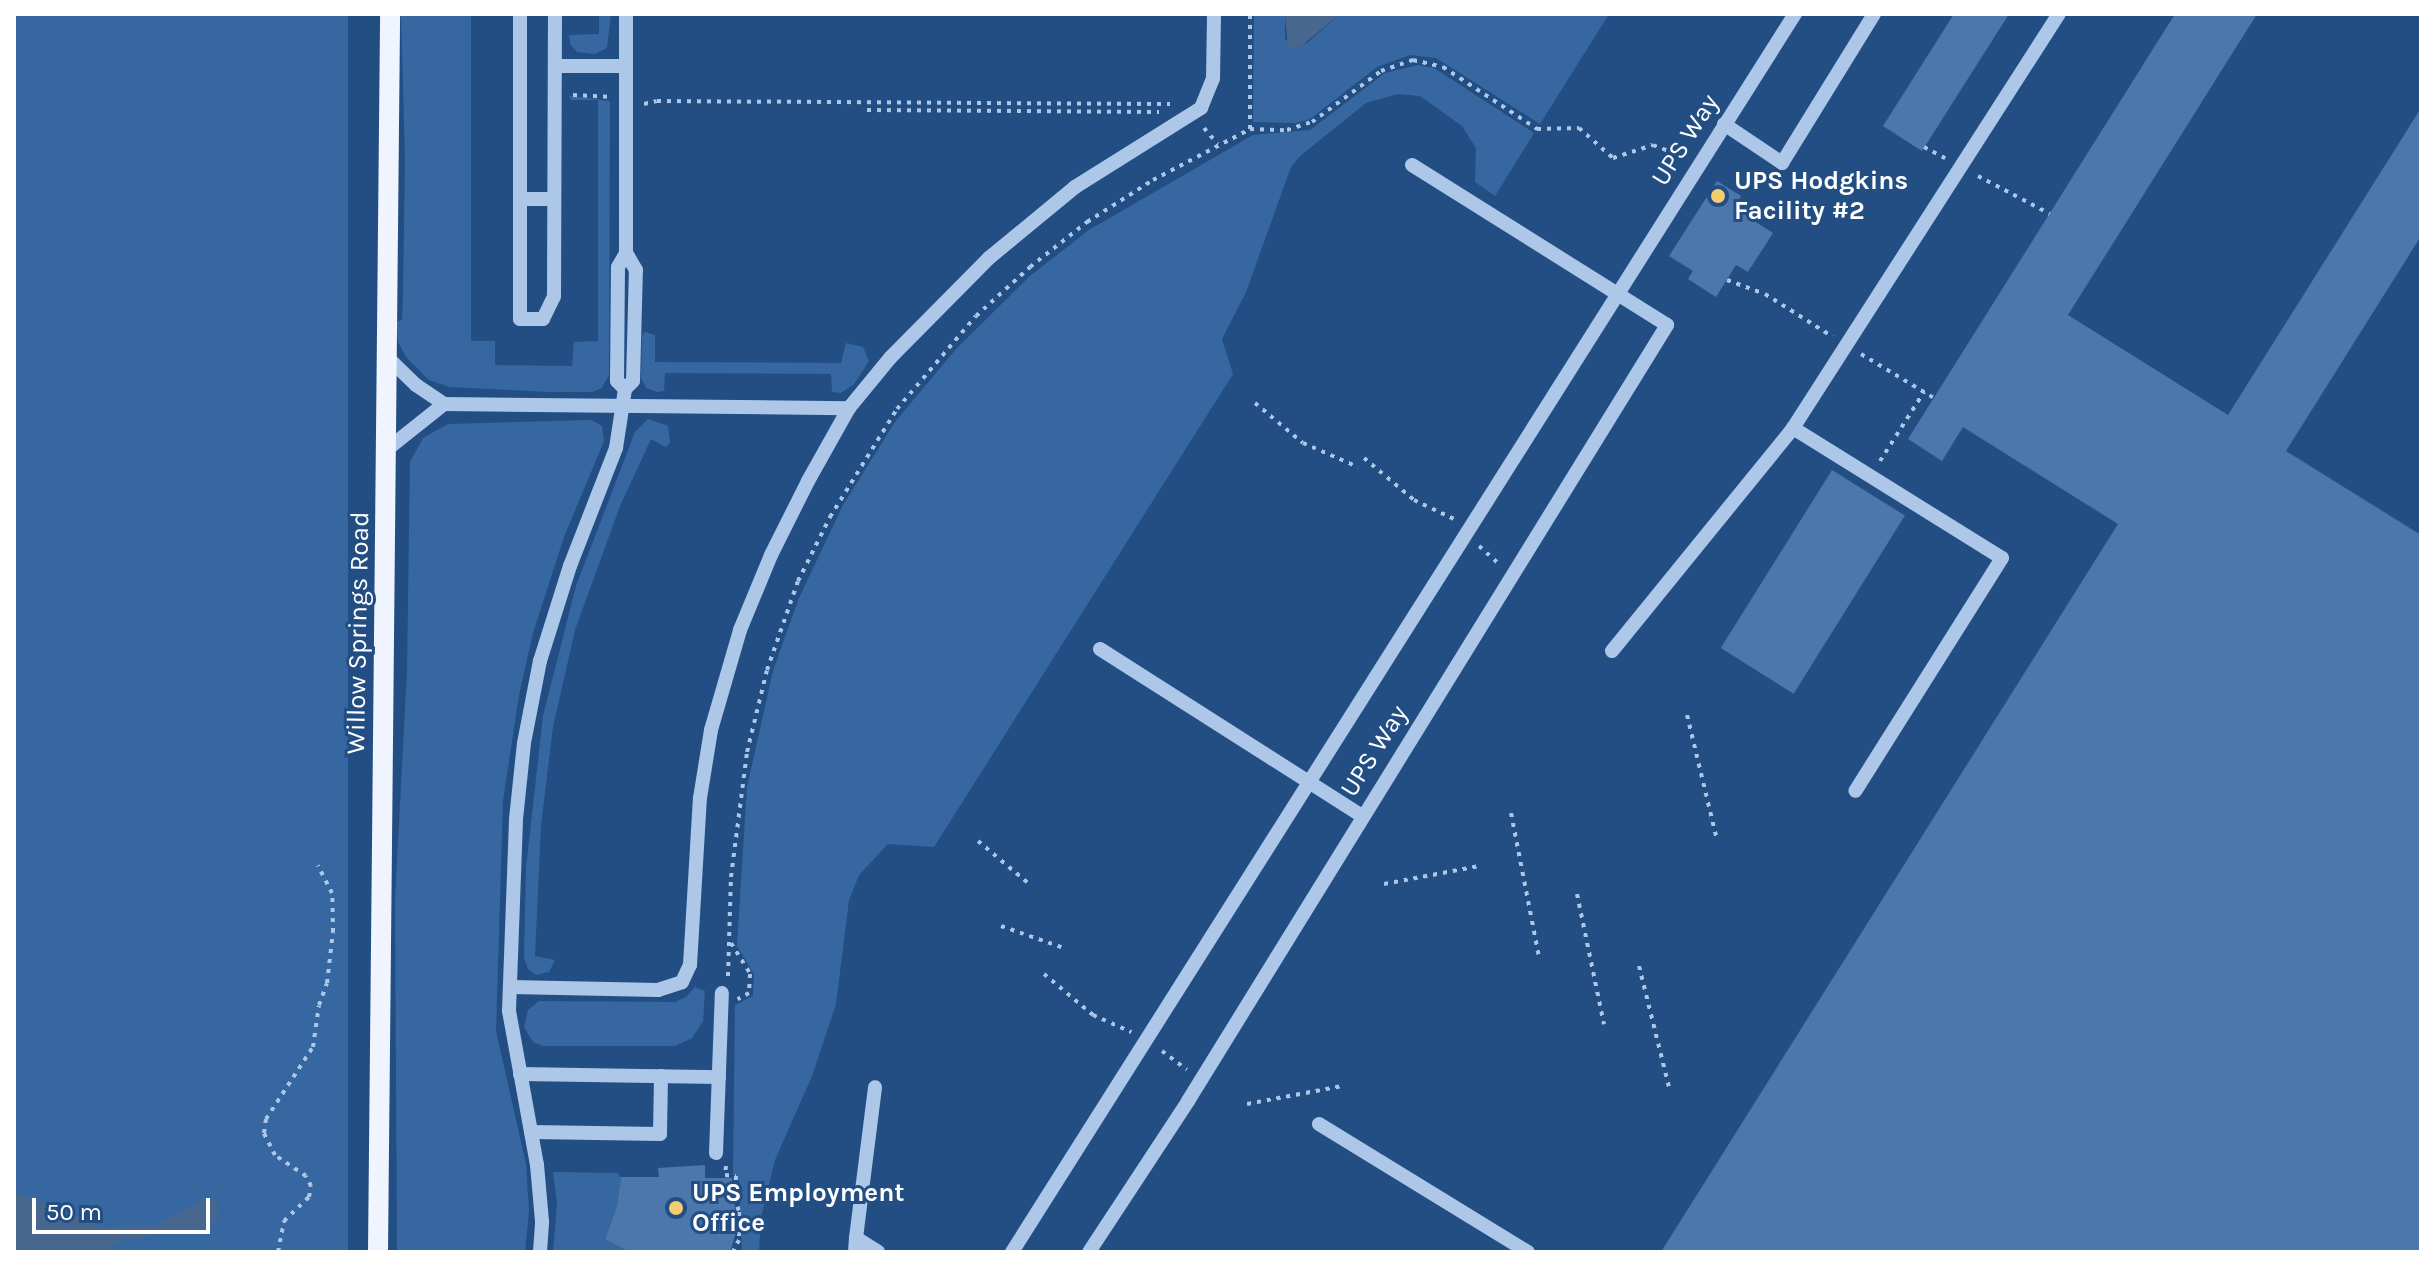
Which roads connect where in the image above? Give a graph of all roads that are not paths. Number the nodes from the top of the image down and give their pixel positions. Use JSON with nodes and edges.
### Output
{"nodes":[{"id":1,"x":390,"y":14,"type":"edge"},
{"id":2,"x":520,"y":14,"type":"edge"},
{"id":3,"x":555,"y":14,"type":"edge"},
{"id":4,"x":626,"y":14,"type":"edge"},
{"id":5,"x":1214,"y":14,"type":"edge"},
{"id":6,"x":1795,"y":14,"type":"edge"},
{"id":7,"x":1874,"y":14,"type":"edge"},
{"id":8,"x":2059,"y":14,"type":"edge"},
{"id":9,"x":555,"y":66,"type":"junction"},
{"id":10,"x":626,"y":66,"type":"junction"},
{"id":11,"x":1724,"y":124,"type":"junction"},
{"id":12,"x":1412,"y":165,"type":"dead end"},
{"id":13,"x":520,"y":199,"type":"junction"},
{"id":14,"x":554,"y":199,"type":"junction"},
{"id":15,"x":1617,"y":293,"type":"junction"},
{"id":16,"x":386,"y":356,"type":"junction"},
{"id":17,"x":444,"y":404,"type":"junction"},
{"id":18,"x":623,"y":405,"type":"junction"},
{"id":19,"x":849,"y":408,"type":"junction"},
{"id":20,"x":1793,"y":428,"type":"junction"},
{"id":21,"x":385,"y":451,"type":"junction"},
{"id":22,"x":1100,"y":649,"type":"dead end"},
{"id":23,"x":1612,"y":651,"type":"dead end"},
{"id":24,"x":1309,"y":781,"type":"junction"},
{"id":25,"x":1855,"y":791,"type":"dead end"},
{"id":26,"x":1362,"y":816,"type":"junction"},
{"id":27,"x":510,"y":987,"type":"junction"},
{"id":28,"x":722,"y":993,"type":"road end"},
{"id":29,"x":520,"y":1074,"type":"junction"},
{"id":30,"x":661,"y":1076,"type":"junction"},
{"id":31,"x":719,"y":1077,"type":"junction"},
{"id":32,"x":875,"y":1087,"type":"dead end"},
{"id":33,"x":1319,"y":1124,"type":"dead end"},
{"id":34,"x":531,"y":1132,"type":"junction"},
{"id":35,"x":716,"y":1153,"type":"dead end"},
{"id":36,"x":856,"y":1245,"type":"edge"},
{"id":37,"x":378,"y":1252,"type":"edge"},
{"id":38,"x":540,"y":1252,"type":"edge"},
{"id":39,"x":878,"y":1252,"type":"edge"},
{"id":40,"x":1012,"y":1252,"type":"edge"},
{"id":41,"x":1089,"y":1252,"type":"edge"},
{"id":42,"x":1528,"y":1252,"type":"edge"}],
"edges":[{"from":1,"to":16,"type":"main road","name":"Willow Springs Road"},
{"from":2,"to":13,"type":"lane"},
{"from":3,"to":9,"type":"lane"},
{"from":4,"to":10,"type":"lane"},
{"from":5,"to":19,"type":"lane"},
{"from":6,"to":11,"type":"lane","name":"UPS Way"},
{"from":7,"to":11,"type":"lane"},
{"from":8,"to":20,"type":"lane"},
{"from":9,"to":10,"type":"lane"},
{"from":9,"to":14,"type":"lane"},
{"from":10,"to":18,"type":"lane"},
{"from":11,"to":15,"type":"lane","name":"UPS Way"},
{"from":12,"to":15,"type":"lane","name":"UPS Way"},
{"from":13,"to":14,"type":"lane"},
{"from":13,"to":14,"type":"lane"},
{"from":15,"to":24,"type":"lane","name":"UPS Way"},
{"from":15,"to":26,"type":"lane","name":"UPS Way"},
{"from":16,"to":17,"type":"lane"},
{"from":16,"to":21,"type":"main road","name":"Willow Springs Road"},
{"from":17,"to":18,"type":"lane"},
{"from":17,"to":21,"type":"lane"},
{"from":18,"to":19,"type":"lane"},
{"from":18,"to":27,"type":"lane"},
{"from":19,"to":27,"type":"lane"},
{"from":20,"to":23,"type":"lane"},
{"from":20,"to":25,"type":"lane"},
{"from":21,"to":37,"type":"main road","name":"Willow Springs Road"},
{"from":22,"to":24,"type":"lane"},
{"from":24,"to":26,"type":"lane"},
{"from":24,"to":40,"type":"lane","name":"UPS Way"},
{"from":26,"to":41,"type":"lane","name":"UPS Way"},
{"from":27,"to":29,"type":"lane"},
{"from":28,"to":31,"type":"lane"},
{"from":29,"to":30,"type":"lane"},
{"from":29,"to":34,"type":"lane"},
{"from":30,"to":31,"type":"lane"},
{"from":30,"to":34,"type":"lane"},
{"from":31,"to":35,"type":"lane"},
{"from":32,"to":36,"type":"lane"},
{"from":33,"to":42,"type":"lane"},
{"from":34,"to":38,"type":"lane"},
{"from":36,"to":39,"type":"lane"}]}
